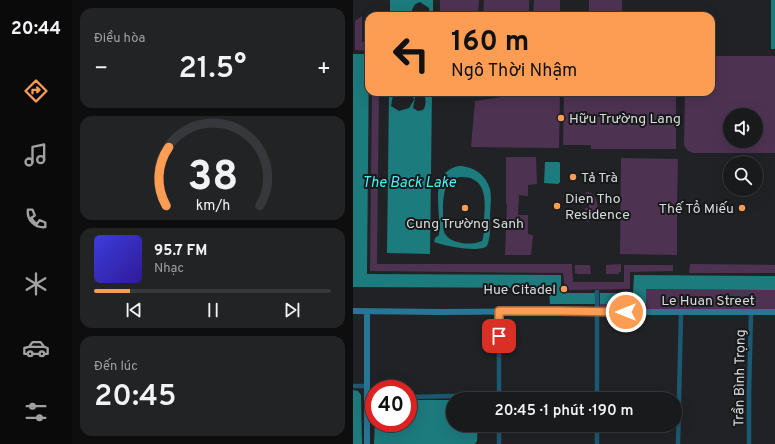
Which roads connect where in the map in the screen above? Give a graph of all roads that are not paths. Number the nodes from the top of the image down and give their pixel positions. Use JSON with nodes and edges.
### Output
{"nodes":[{"id":1,"x":597,"y":292,"type":"dead end"},
{"id":2,"x":353,"y":311,"type":"edge"},
{"id":3,"x":499,"y":311,"type":"junction"},
{"id":4,"x":367,"y":312,"type":"junction"},
{"id":5,"x":598,"y":312,"type":"junction"},
{"id":6,"x":681,"y":312,"type":"junction"},
{"id":7,"x":775,"y":312,"type":"edge"},
{"id":8,"x":751,"y":313,"type":"junction"},
{"id":9,"x":367,"y":380,"type":"edge"},
{"id":10,"x":353,"y":386,"type":"edge"},
{"id":11,"x":365,"y":386,"type":"edge"},
{"id":12,"x":499,"y":392,"type":"edge"},
{"id":13,"x":597,"y":392,"type":"edge"},
{"id":14,"x":417,"y":397,"type":"edge"},
{"id":15,"x":446,"y":397,"type":"edge"},
{"id":16,"x":368,"y":432,"type":"edge"},
{"id":17,"x":499,"y":432,"type":"edge"},
{"id":18,"x":597,"y":432,"type":"edge"},
{"id":19,"x":367,"y":444,"type":"edge"},
{"id":20,"x":499,"y":444,"type":"edge"},
{"id":21,"x":597,"y":444,"type":"edge"},
{"id":22,"x":679,"y":444,"type":"edge"},
{"id":23,"x":749,"y":444,"type":"edge"}],
"edges":[{"from":1,"to":5,"type":"street"},
{"from":2,"to":4,"type":"street","name":"Le Huan Street"},
{"from":3,"to":4,"type":"street","name":"Le Huan Street"},
{"from":3,"to":5,"type":"street","name":"Le Huan Street"},
{"from":3,"to":12,"type":"street"},
{"from":4,"to":9,"type":"street"},
{"from":5,"to":6,"type":"street","name":"Le Huan Street"},
{"from":5,"to":13,"type":"street"},
{"from":6,"to":8,"type":"street","name":"Le Huan Street"},
{"from":6,"to":22,"type":"street"},
{"from":7,"to":8,"type":"street","name":"Le Huan Street"},
{"from":8,"to":23,"type":"street","name":"Trần Bình Trọng"},
{"from":10,"to":11,"type":"street"},
{"from":14,"to":15,"type":"street"},
{"from":16,"to":19,"type":"street"},
{"from":17,"to":20,"type":"street"},
{"from":18,"to":21,"type":"street"}]}
